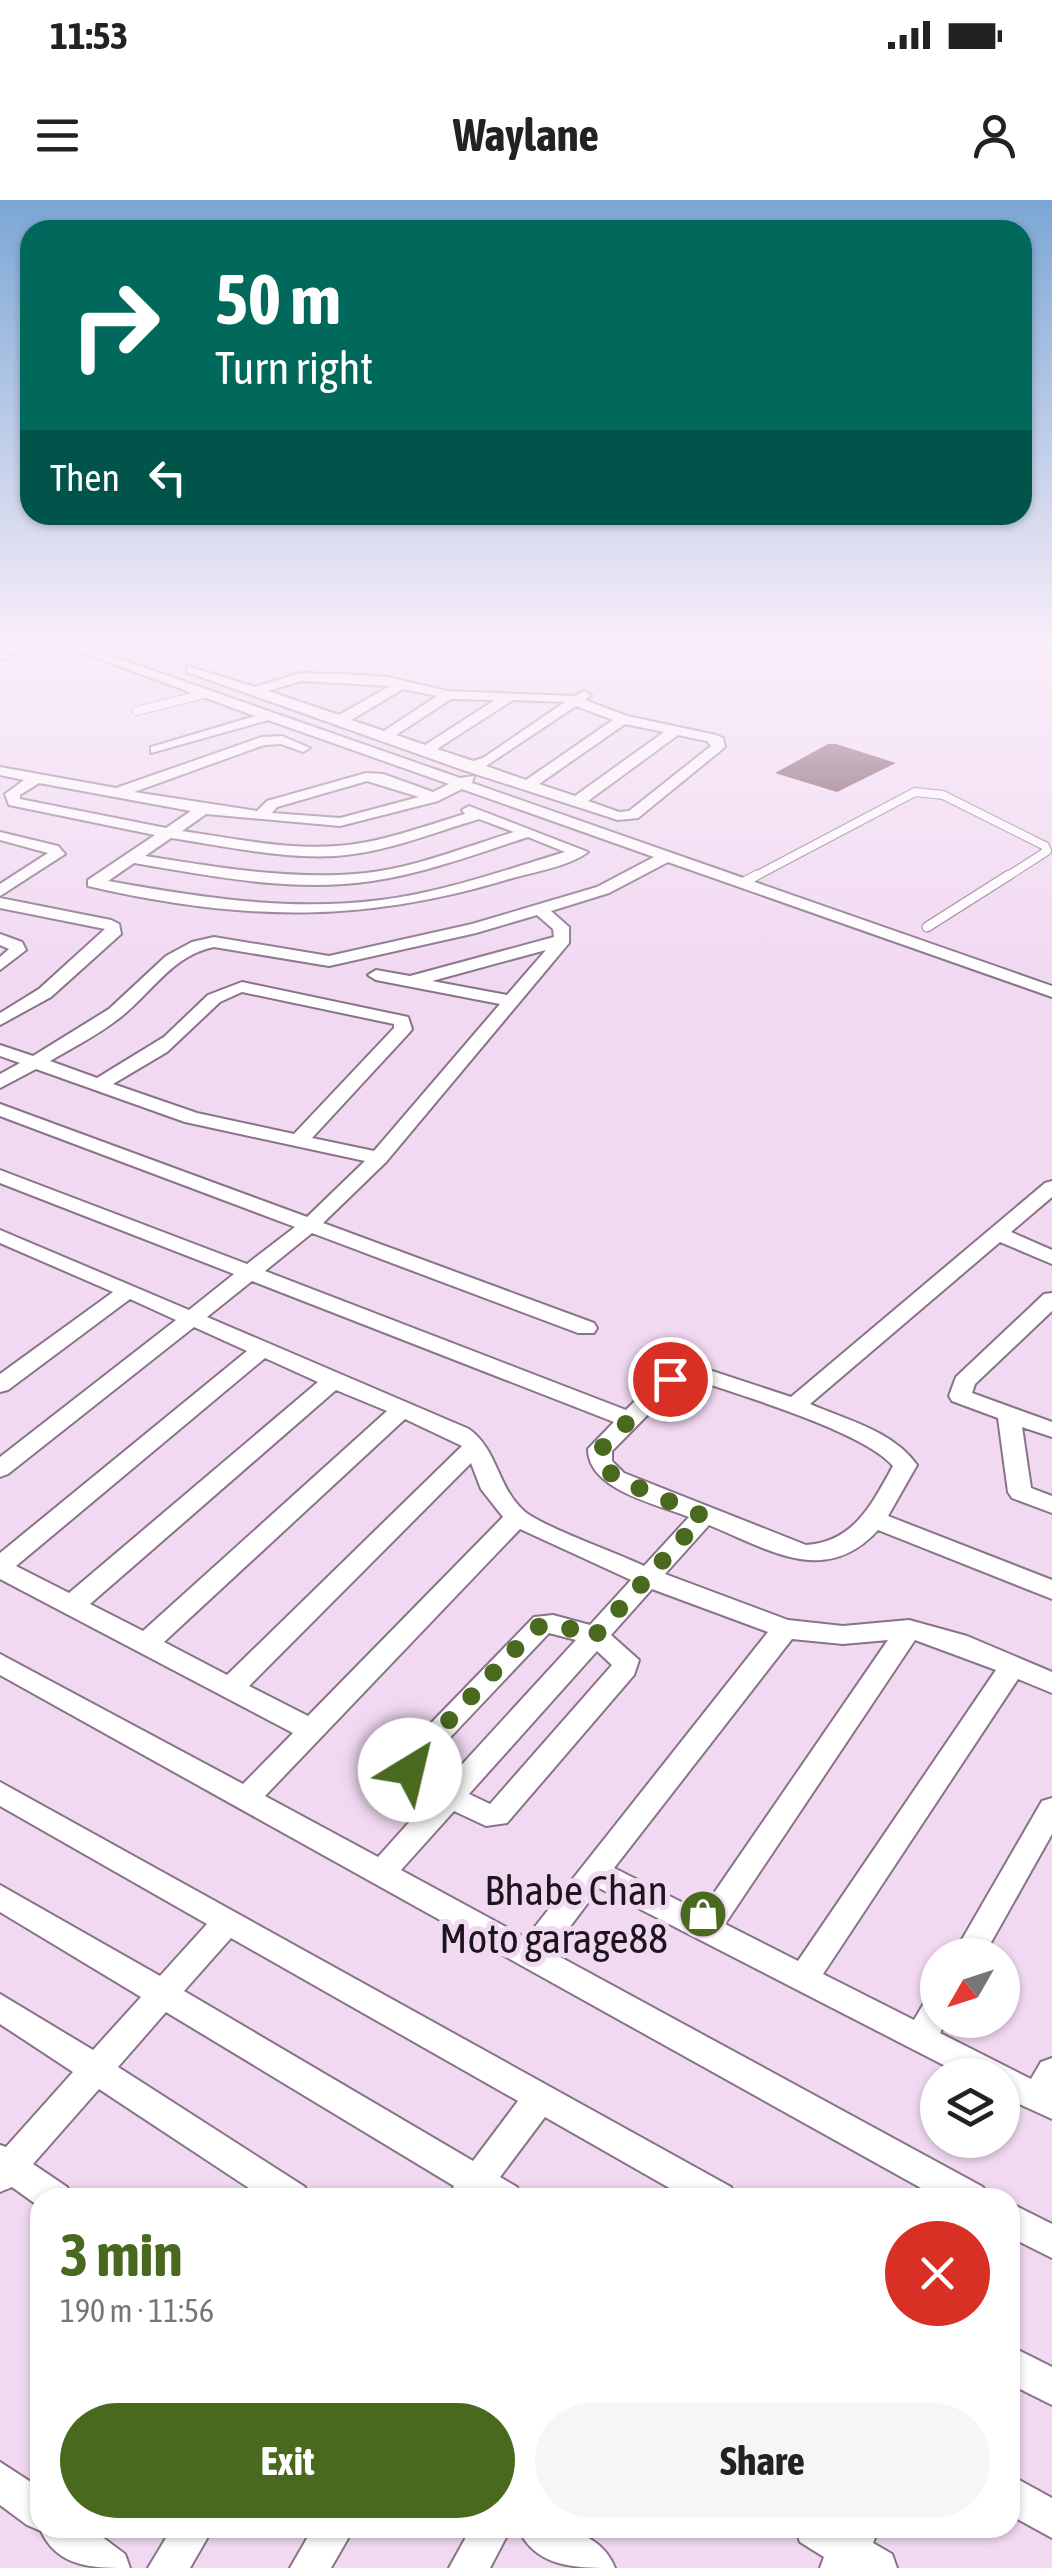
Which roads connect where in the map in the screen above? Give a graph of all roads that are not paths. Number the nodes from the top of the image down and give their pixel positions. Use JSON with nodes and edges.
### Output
{"nodes":[{"id":1,"x":221,"y":756,"type":"edge"},
{"id":2,"x":234,"y":756,"type":"edge"},
{"id":3,"x":383,"y":756,"type":"edge"},
{"id":4,"x":445,"y":756,"type":"edge"},
{"id":5,"x":497,"y":756,"type":"edge"},
{"id":6,"x":570,"y":756,"type":"edge"},
{"id":7,"x":641,"y":756,"type":"edge"},
{"id":8,"x":707,"y":756,"type":"edge"},
{"id":9,"x":256,"y":765,"type":"dead end"},
{"id":10,"x":482,"y":766,"type":"junction"},
{"id":11,"x":178,"y":770,"type":"junction"},
{"id":12,"x":0,"y":771,"type":"edge"},
{"id":13,"x":38,"y":777,"type":"junction"},
{"id":14,"x":455,"y":780,"type":"junction"},
{"id":15,"x":208,"y":781,"type":"dead end"},
{"id":16,"x":528,"y":785,"type":"junction"},
{"id":17,"x":117,"y":793,"type":"junction"},
{"id":18,"x":422,"y":797,"type":"junction"},
{"id":19,"x":577,"y":802,"type":"junction"},
{"id":20,"x":204,"y":808,"type":"junction"},
{"id":21,"x":480,"y":814,"type":"junction"},
{"id":22,"x":260,"y":816,"type":"junction"},
{"id":23,"x":529,"y":832,"type":"junction"},
{"id":24,"x":168,"y":833,"type":"junction"},
{"id":25,"x":0,"y":836,"type":"edge"},
{"id":26,"x":667,"y":856,"type":"junction"},
{"id":27,"x":132,"y":858,"type":"junction"},
{"id":28,"x":0,"y":871,"type":"edge"},
{"id":29,"x":22,"y":876,"type":"junction"},
{"id":30,"x":742,"y":883,"type":"junction"},
{"id":31,"x":0,"y":890,"type":"edge"},
{"id":32,"x":0,"y":903,"type":"edge"},
{"id":33,"x":539,"y":910,"type":"junction"},
{"id":34,"x":927,"y":926,"type":"dead end"},
{"id":35,"x":0,"y":940,"type":"edge"},
{"id":36,"x":563,"y":940,"type":"junction"},
{"id":37,"x":0,"y":965,"type":"edge"},
{"id":38,"x":376,"y":975,"type":"dead end"},
{"id":39,"x":412,"y":980,"type":"junction"},
{"id":40,"x":1052,"y":992,"type":"edge"},
{"id":41,"x":511,"y":1001,"type":"junction"},
{"id":42,"x":0,"y":1020,"type":"edge"},
{"id":43,"x":0,"y":1050,"type":"edge"},
{"id":44,"x":34,"y":1062,"type":"junction"},
{"id":45,"x":0,"y":1082,"type":"edge"},
{"id":46,"x":98,"y":1086,"type":"junction"},
{"id":47,"x":4,"y":1116,"type":"edge"},
{"id":48,"x":298,"y":1141,"type":"junction"},
{"id":49,"x":379,"y":1158,"type":"junction"},
{"id":50,"x":0,"y":1176,"type":"edge"},
{"id":51,"x":1052,"y":1186,"type":"edge"},
{"id":52,"x":309,"y":1226,"type":"junction"},
{"id":53,"x":997,"y":1233,"type":"junction"},
{"id":54,"x":0,"y":1236,"type":"edge"},
{"id":55,"x":1052,"y":1258,"type":"edge"},
{"id":56,"x":252,"y":1272,"type":"junction"},
{"id":57,"x":129,"y":1290,"type":"junction"},
{"id":58,"x":1052,"y":1299,"type":"edge"},
{"id":59,"x":193,"y":1317,"type":"junction"},
{"id":60,"x":586,"y":1328,"type":"dead end"},
{"id":61,"x":260,"y":1351,"type":"junction"},
{"id":62,"x":333,"y":1381,"type":"junction"},
{"id":63,"x":0,"y":1385,"type":"edge"},
{"id":64,"x":794,"y":1406,"type":"junction"},
{"id":65,"x":402,"y":1410,"type":"junction"},
{"id":66,"x":1009,"y":1414,"type":"junction"},
{"id":67,"x":630,"y":1420,"type":"junction"},
{"id":68,"x":1050,"y":1427,"type":"edge"},
{"id":69,"x":476,"y":1445,"type":"junction"},
{"id":70,"x":0,"y":1469,"type":"edge"},
{"id":71,"x":1052,"y":1505,"type":"edge"},
{"id":72,"x":703,"y":1516,"type":"junction"},
{"id":73,"x":516,"y":1518,"type":"junction"},
{"id":74,"x":875,"y":1520,"type":"junction"},
{"id":75,"x":0,"y":1567,"type":"edge"},
{"id":76,"x":646,"y":1577,"type":"junction"},
{"id":77,"x":1052,"y":1590,"type":"edge"},
{"id":78,"x":72,"y":1606,"type":"junction"},
{"id":79,"x":785,"y":1629,"type":"junction"},
{"id":80,"x":909,"y":1630,"type":"junction"},
{"id":81,"x":592,"y":1639,"type":"junction"},
{"id":82,"x":145,"y":1644,"type":"junction"},
{"id":83,"x":0,"y":1663,"type":"edge"},
{"id":84,"x":1013,"y":1666,"type":"junction"},
{"id":85,"x":1052,"y":1682,"type":"edge"},
{"id":86,"x":230,"y":1688,"type":"junction"},
{"id":87,"x":312,"y":1730,"type":"junction"},
{"id":88,"x":2,"y":1798,"type":"edge"},
{"id":89,"x":246,"y":1798,"type":"junction"},
{"id":90,"x":450,"y":1798,"type":"junction"},
{"id":91,"x":1052,"y":1810,"type":"edge"},
{"id":92,"x":594,"y":1872,"type":"junction"},
{"id":93,"x":380,"y":1874,"type":"junction"},
{"id":94,"x":0,"y":1897,"type":"edge"},
{"id":95,"x":227,"y":1922,"type":"junction"},
{"id":96,"x":706,"y":1929,"type":"junction"},
{"id":97,"x":978,"y":1938,"type":"edge"},
{"id":98,"x":530,"y":1956,"type":"junction"},
{"id":99,"x":804,"y":1979,"type":"junction"},
{"id":100,"x":162,"y":1995,"type":"junction"},
{"id":101,"x":0,"y":2007,"type":"edge"},
{"id":102,"x":920,"y":2038,"type":"joint"},
{"id":103,"x":959,"y":2058,"type":"edge"},
{"id":104,"x":94,"y":2072,"type":"junction"},
{"id":105,"x":1020,"y":2085,"type":"edge"},
{"id":106,"x":1047,"y":2092,"type":"edge"},
{"id":107,"x":541,"y":2096,"type":"junction"},
{"id":108,"x":3,"y":2168,"type":"edge"},
{"id":109,"x":38,"y":2188,"type":"edge"},
{"id":110,"x":276,"y":2188,"type":"edge"},
{"id":111,"x":476,"y":2188,"type":"edge"},
{"id":112,"x":485,"y":2188,"type":"edge"},
{"id":113,"x":702,"y":2188,"type":"edge"},
{"id":114,"x":953,"y":2188,"type":"edge"},
{"id":115,"x":1020,"y":2224,"type":"edge"},
{"id":116,"x":1052,"y":2242,"type":"edge"},
{"id":117,"x":1020,"y":2369,"type":"edge"},
{"id":118,"x":1052,"y":2387,"type":"edge"},
{"id":119,"x":0,"y":2481,"type":"edge"},
{"id":120,"x":1020,"y":2500,"type":"edge"},
{"id":121,"x":30,"y":2504,"type":"edge"},
{"id":122,"x":1052,"y":2519,"type":"edge"},
{"id":123,"x":72,"y":2538,"type":"edge"},
{"id":124,"x":188,"y":2538,"type":"edge"},
{"id":125,"x":328,"y":2538,"type":"edge"},
{"id":126,"x":486,"y":2538,"type":"edge"},
{"id":127,"x":552,"y":2538,"type":"edge"},
{"id":128,"x":831,"y":2538,"type":"edge"},
{"id":129,"x":856,"y":2553,"type":"edge"},
{"id":130,"x":111,"y":2568,"type":"edge"},
{"id":131,"x":168,"y":2568,"type":"edge"},
{"id":132,"x":309,"y":2568,"type":"edge"},
{"id":133,"x":468,"y":2568,"type":"edge"},
{"id":134,"x":596,"y":2568,"type":"edge"}],
"edges":[{"from":1,"to":11,"type":"street"},
{"from":2,"to":9,"type":"street"},
{"from":3,"to":14,"type":"street"},
{"from":4,"to":10,"type":"street"},
{"from":5,"to":10,"type":"street"},
{"from":6,"to":16,"type":"street"},
{"from":7,"to":19,"type":"street"},
{"from":8,"to":19,"type":"street"},
{"from":10,"to":14,"type":"street"},
{"from":10,"to":16,"type":"street"},
{"from":11,"to":15,"type":"street"},
{"from":11,"to":17,"type":"street"},
{"from":12,"to":13,"type":"street"},
{"from":13,"to":17,"type":"street"},
{"from":13,"to":24,"type":"street"},
{"from":14,"to":18,"type":"street"},
{"from":14,"to":26,"type":"street"},
{"from":16,"to":19,"type":"street"},
{"from":17,"to":20,"type":"street"},
{"from":18,"to":21,"type":"street"},
{"from":18,"to":22,"type":"street"},
{"from":18,"to":22,"type":"street"},
{"from":20,"to":22,"type":"street"},
{"from":20,"to":24,"type":"street"},
{"from":21,"to":23,"type":"street"},
{"from":21,"to":24,"type":"street"},
{"from":23,"to":27,"type":"street"},
{"from":23,"to":27,"type":"street"},
{"from":24,"to":27,"type":"street"},
{"from":25,"to":29,"type":"street"},
{"from":26,"to":30,"type":"street"},
{"from":26,"to":33,"type":"street"},
{"from":28,"to":29,"type":"street"},
{"from":29,"to":31,"type":"street"},
{"from":30,"to":34,"type":"lane"},
{"from":30,"to":40,"type":"street"},
{"from":32,"to":42,"type":"street"},
{"from":33,"to":36,"type":"street"},
{"from":33,"to":44,"type":"street"},
{"from":35,"to":37,"type":"street"},
{"from":36,"to":39,"type":"street"},
{"from":36,"to":41,"type":"street"},
{"from":38,"to":39,"type":"street"},
{"from":39,"to":41,"type":"street"},
{"from":41,"to":49,"type":"street"},
{"from":43,"to":44,"type":"street"},
{"from":44,"to":45,"type":"street"},
{"from":44,"to":46,"type":"street"},
{"from":46,"to":48,"type":"street"},
{"from":46,"to":48,"type":"street"},
{"from":47,"to":52,"type":"street"},
{"from":48,"to":49,"type":"street"},
{"from":49,"to":52,"type":"street"},
{"from":50,"to":56,"type":"street"},
{"from":51,"to":53,"type":"street"},
{"from":52,"to":56,"type":"street"},
{"from":52,"to":60,"type":"street"},
{"from":53,"to":55,"type":"street"},
{"from":53,"to":64,"type":"street"},
{"from":54,"to":57,"type":"street"},
{"from":56,"to":59,"type":"street"},
{"from":56,"to":67,"type":"street"},
{"from":57,"to":59,"type":"street"},
{"from":57,"to":63,"type":"street"},
{"from":58,"to":66,"type":"street"},
{"from":59,"to":61,"type":"street"},
{"from":59,"to":70,"type":"street"},
{"from":61,"to":62,"type":"street"},
{"from":61,"to":75,"type":"street"},
{"from":62,"to":65,"type":"street"},
{"from":62,"to":78,"type":"street"},
{"from":64,"to":67,"type":"street"},
{"from":64,"to":74,"type":"street"},
{"from":65,"to":69,"type":"street"},
{"from":65,"to":82,"type":"street"},
{"from":66,"to":68,"type":"street"},
{"from":66,"to":71,"type":"street"},
{"from":67,"to":72,"type":"street"},
{"from":69,"to":73,"type":"street"},
{"from":69,"to":86,"type":"street"},
{"from":72,"to":74,"type":"street"},
{"from":72,"to":76,"type":"street"},
{"from":73,"to":76,"type":"street"},
{"from":73,"to":87,"type":"street"},
{"from":74,"to":77,"type":"street"},
{"from":75,"to":78,"type":"street"},
{"from":76,"to":79,"type":"street"},
{"from":76,"to":81,"type":"street"},
{"from":78,"to":82,"type":"street"},
{"from":79,"to":80,"type":"street"},
{"from":79,"to":92,"type":"street"},
{"from":80,"to":84,"type":"street"},
{"from":80,"to":96,"type":"street"},
{"from":81,"to":90,"type":"street"},
{"from":81,"to":90,"type":"street"},
{"from":81,"to":90,"type":"street"},
{"from":82,"to":86,"type":"street"},
{"from":83,"to":89,"type":"street"},
{"from":84,"to":85,"type":"street"},
{"from":84,"to":99,"type":"street"},
{"from":86,"to":87,"type":"street"},
{"from":87,"to":89,"type":"street"},
{"from":88,"to":95,"type":"street"},
{"from":89,"to":93,"type":"street"},
{"from":90,"to":93,"type":"street"},
{"from":91,"to":97,"type":"street"},
{"from":92,"to":96,"type":"street"},
{"from":92,"to":98,"type":"street"},
{"from":93,"to":98,"type":"street"},
{"from":94,"to":100,"type":"street"},
{"from":95,"to":100,"type":"street"},
{"from":95,"to":107,"type":"street"},
{"from":96,"to":99,"type":"street"},
{"from":98,"to":114,"type":"street"},
{"from":99,"to":102,"type":"street"},
{"from":100,"to":104,"type":"street"},
{"from":100,"to":111,"type":"street"},
{"from":101,"to":104,"type":"street"},
{"from":102,"to":103,"type":"street"},
{"from":104,"to":108,"type":"street"},
{"from":104,"to":110,"type":"street"},
{"from":105,"to":106,"type":"street"},
{"from":107,"to":112,"type":"street"},
{"from":107,"to":113,"type":"street"},
{"from":108,"to":109,"type":"street"},
{"from":115,"to":116,"type":"street"},
{"from":117,"to":118,"type":"street"},
{"from":119,"to":121,"type":"street"},
{"from":120,"to":122,"type":"street"},
{"from":123,"to":130,"type":"street"},
{"from":124,"to":131,"type":"street"},
{"from":125,"to":132,"type":"street"},
{"from":126,"to":133,"type":"street"},
{"from":127,"to":134,"type":"street"},
{"from":128,"to":129,"type":"street"}]}
